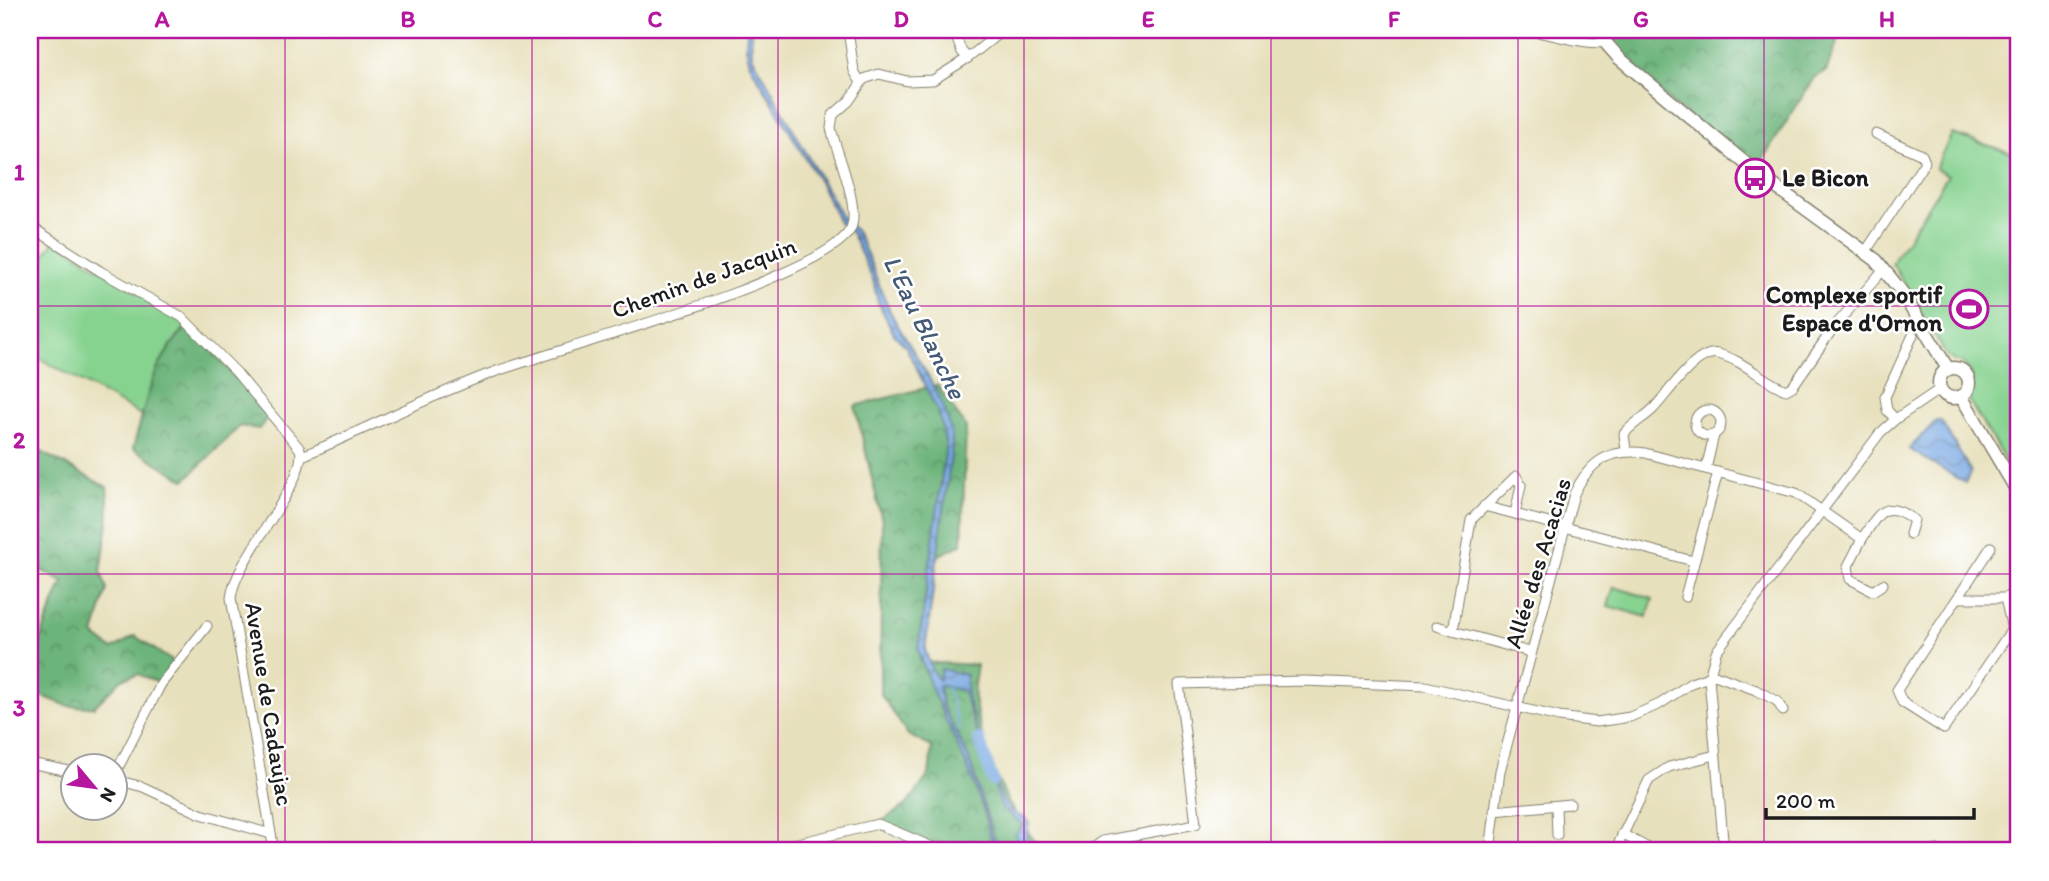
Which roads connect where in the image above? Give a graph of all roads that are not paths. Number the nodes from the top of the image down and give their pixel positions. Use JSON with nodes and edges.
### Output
{"nodes":[{"id":1,"x":848,"y":30,"type":"edge"},
{"id":2,"x":953,"y":30,"type":"edge"},
{"id":3,"x":1003,"y":30,"type":"edge"},
{"id":4,"x":1528,"y":30,"type":"edge"},
{"id":5,"x":1590,"y":30,"type":"edge"},
{"id":6,"x":1566,"y":36,"type":"junction"},
{"id":7,"x":1602,"y":36,"type":"edge"},
{"id":8,"x":968,"y":58,"type":"junction"},
{"id":9,"x":860,"y":81,"type":"junction"},
{"id":10,"x":1876,"y":134,"type":"dead end"},
{"id":11,"x":30,"y":226,"type":"edge"},
{"id":12,"x":1866,"y":251,"type":"junction"},
{"id":13,"x":1884,"y":269,"type":"junction"},
{"id":14,"x":1913,"y":335,"type":"dead end"},
{"id":15,"x":1948,"y":369,"type":"junction"},
{"id":16,"x":1940,"y":389,"type":"junction"},
{"id":17,"x":1961,"y":396,"type":"junction"},
{"id":18,"x":1895,"y":419,"type":"junction"},
{"id":19,"x":1714,"y":435,"type":"dead end"},
{"id":20,"x":1626,"y":450,"type":"junction"},
{"id":21,"x":302,"y":456,"type":"junction"},
{"id":22,"x":1706,"y":469,"type":"junction"},
{"id":23,"x":1718,"y":472,"type":"junction"},
{"id":24,"x":2019,"y":494,"type":"edge"},
{"id":25,"x":1484,"y":506,"type":"junction"},
{"id":26,"x":1822,"y":512,"type":"junction"},
{"id":27,"x":1515,"y":514,"type":"junction"},
{"id":28,"x":1565,"y":528,"type":"junction"},
{"id":29,"x":1910,"y":534,"type":"dead end"},
{"id":30,"x":1862,"y":539,"type":"junction"},
{"id":31,"x":1991,"y":547,"type":"dead end"},
{"id":32,"x":1693,"y":561,"type":"junction"},
{"id":33,"x":1883,"y":584,"type":"dead end"},
{"id":34,"x":2019,"y":590,"type":"edge"},
{"id":35,"x":1685,"y":597,"type":"dead end"},
{"id":36,"x":1958,"y":598,"type":"junction"},
{"id":37,"x":2005,"y":598,"type":"junction"},
{"id":38,"x":207,"y":626,"type":"dead end"},
{"id":39,"x":1437,"y":626,"type":"dead end"},
{"id":40,"x":1453,"y":631,"type":"junction"},
{"id":41,"x":1530,"y":652,"type":"junction"},
{"id":42,"x":1709,"y":678,"type":"junction"},
{"id":43,"x":1518,"y":708,"type":"junction"},
{"id":44,"x":1783,"y":710,"type":"dead end"},
{"id":45,"x":126,"y":752,"type":"edge"},
{"id":46,"x":1715,"y":755,"type":"junction"},
{"id":47,"x":30,"y":764,"type":"edge"},
{"id":48,"x":60,"y":769,"type":"edge"},
{"id":49,"x":130,"y":784,"type":"edge"},
{"id":50,"x":1570,"y":804,"type":"dead end"},
{"id":51,"x":1556,"y":806,"type":"junction"},
{"id":52,"x":1494,"y":811,"type":"junction"},
{"id":53,"x":271,"y":834,"type":"junction"},
{"id":54,"x":1622,"y":834,"type":"junction"},
{"id":55,"x":1557,"y":835,"type":"dead end"},
{"id":56,"x":274,"y":851,"type":"edge"},
{"id":57,"x":764,"y":851,"type":"edge"},
{"id":58,"x":942,"y":851,"type":"edge"},
{"id":59,"x":1089,"y":851,"type":"edge"},
{"id":60,"x":1490,"y":851,"type":"edge"},
{"id":61,"x":1615,"y":851,"type":"edge"},
{"id":62,"x":1654,"y":851,"type":"edge"},
{"id":63,"x":1724,"y":851,"type":"edge"}],
"edges":[{"from":1,"to":9,"type":"street"},
{"from":2,"to":8,"type":"street"},
{"from":3,"to":8,"type":"street"},
{"from":4,"to":6,"type":"street"},
{"from":5,"to":6,"type":"street"},
{"from":6,"to":7,"type":"street"},
{"from":7,"to":12,"type":"main road"},
{"from":8,"to":9,"type":"street"},
{"from":9,"to":21,"type":"street","name":"Chemin de Jacquin"},
{"from":10,"to":12,"type":"street"},
{"from":11,"to":21,"type":"street"},
{"from":12,"to":13,"type":"main road"},
{"from":13,"to":15,"type":"main road"},
{"from":13,"to":20,"type":"street"},
{"from":14,"to":18,"type":"street"},
{"from":15,"to":16,"type":"main road"},
{"from":15,"to":17,"type":"main road"},
{"from":16,"to":17,"type":"main road"},
{"from":16,"to":18,"type":"street"},
{"from":17,"to":24,"type":"main road"},
{"from":18,"to":26,"type":"street"},
{"from":19,"to":22,"type":"street"},
{"from":20,"to":22,"type":"street"},
{"from":20,"to":28,"type":"street","name":"Allée des Acacias"},
{"from":21,"to":53,"type":"street","name":"Avenue de Cadaujac"},
{"from":22,"to":23,"type":"street"},
{"from":23,"to":26,"type":"street"},
{"from":23,"to":32,"type":"street"},
{"from":25,"to":27,"type":"street"},
{"from":25,"to":27,"type":"street"},
{"from":25,"to":40,"type":"street"},
{"from":26,"to":30,"type":"street"},
{"from":26,"to":42,"type":"street"},
{"from":27,"to":28,"type":"street"},
{"from":28,"to":32,"type":"street"},
{"from":28,"to":41,"type":"street","name":"Allée des Acacias"},
{"from":29,"to":30,"type":"street"},
{"from":30,"to":33,"type":"street"},
{"from":31,"to":36,"type":"street"},
{"from":32,"to":35,"type":"street"},
{"from":34,"to":37,"type":"street"},
{"from":36,"to":37,"type":"street"},
{"from":36,"to":37,"type":"street"},
{"from":38,"to":45,"type":"street"},
{"from":39,"to":40,"type":"street"},
{"from":40,"to":41,"type":"street"},
{"from":41,"to":43,"type":"street","name":"Allée des Acacias"},
{"from":42,"to":43,"type":"street"},
{"from":42,"to":44,"type":"street"},
{"from":42,"to":46,"type":"street"},
{"from":43,"to":52,"type":"street","name":"Allée des Acacias"},
{"from":43,"to":59,"type":"street"},
{"from":46,"to":54,"type":"street"},
{"from":46,"to":63,"type":"street"},
{"from":47,"to":48,"type":"street"},
{"from":49,"to":53,"type":"street"},
{"from":50,"to":51,"type":"street"},
{"from":51,"to":52,"type":"street"},
{"from":51,"to":55,"type":"street"},
{"from":52,"to":60,"type":"street","name":"Allée des Acacias"},
{"from":53,"to":56,"type":"street","name":"Avenue de Cadaujac"},
{"from":54,"to":61,"type":"street"},
{"from":54,"to":62,"type":"street"},
{"from":57,"to":58,"type":"street"}]}
